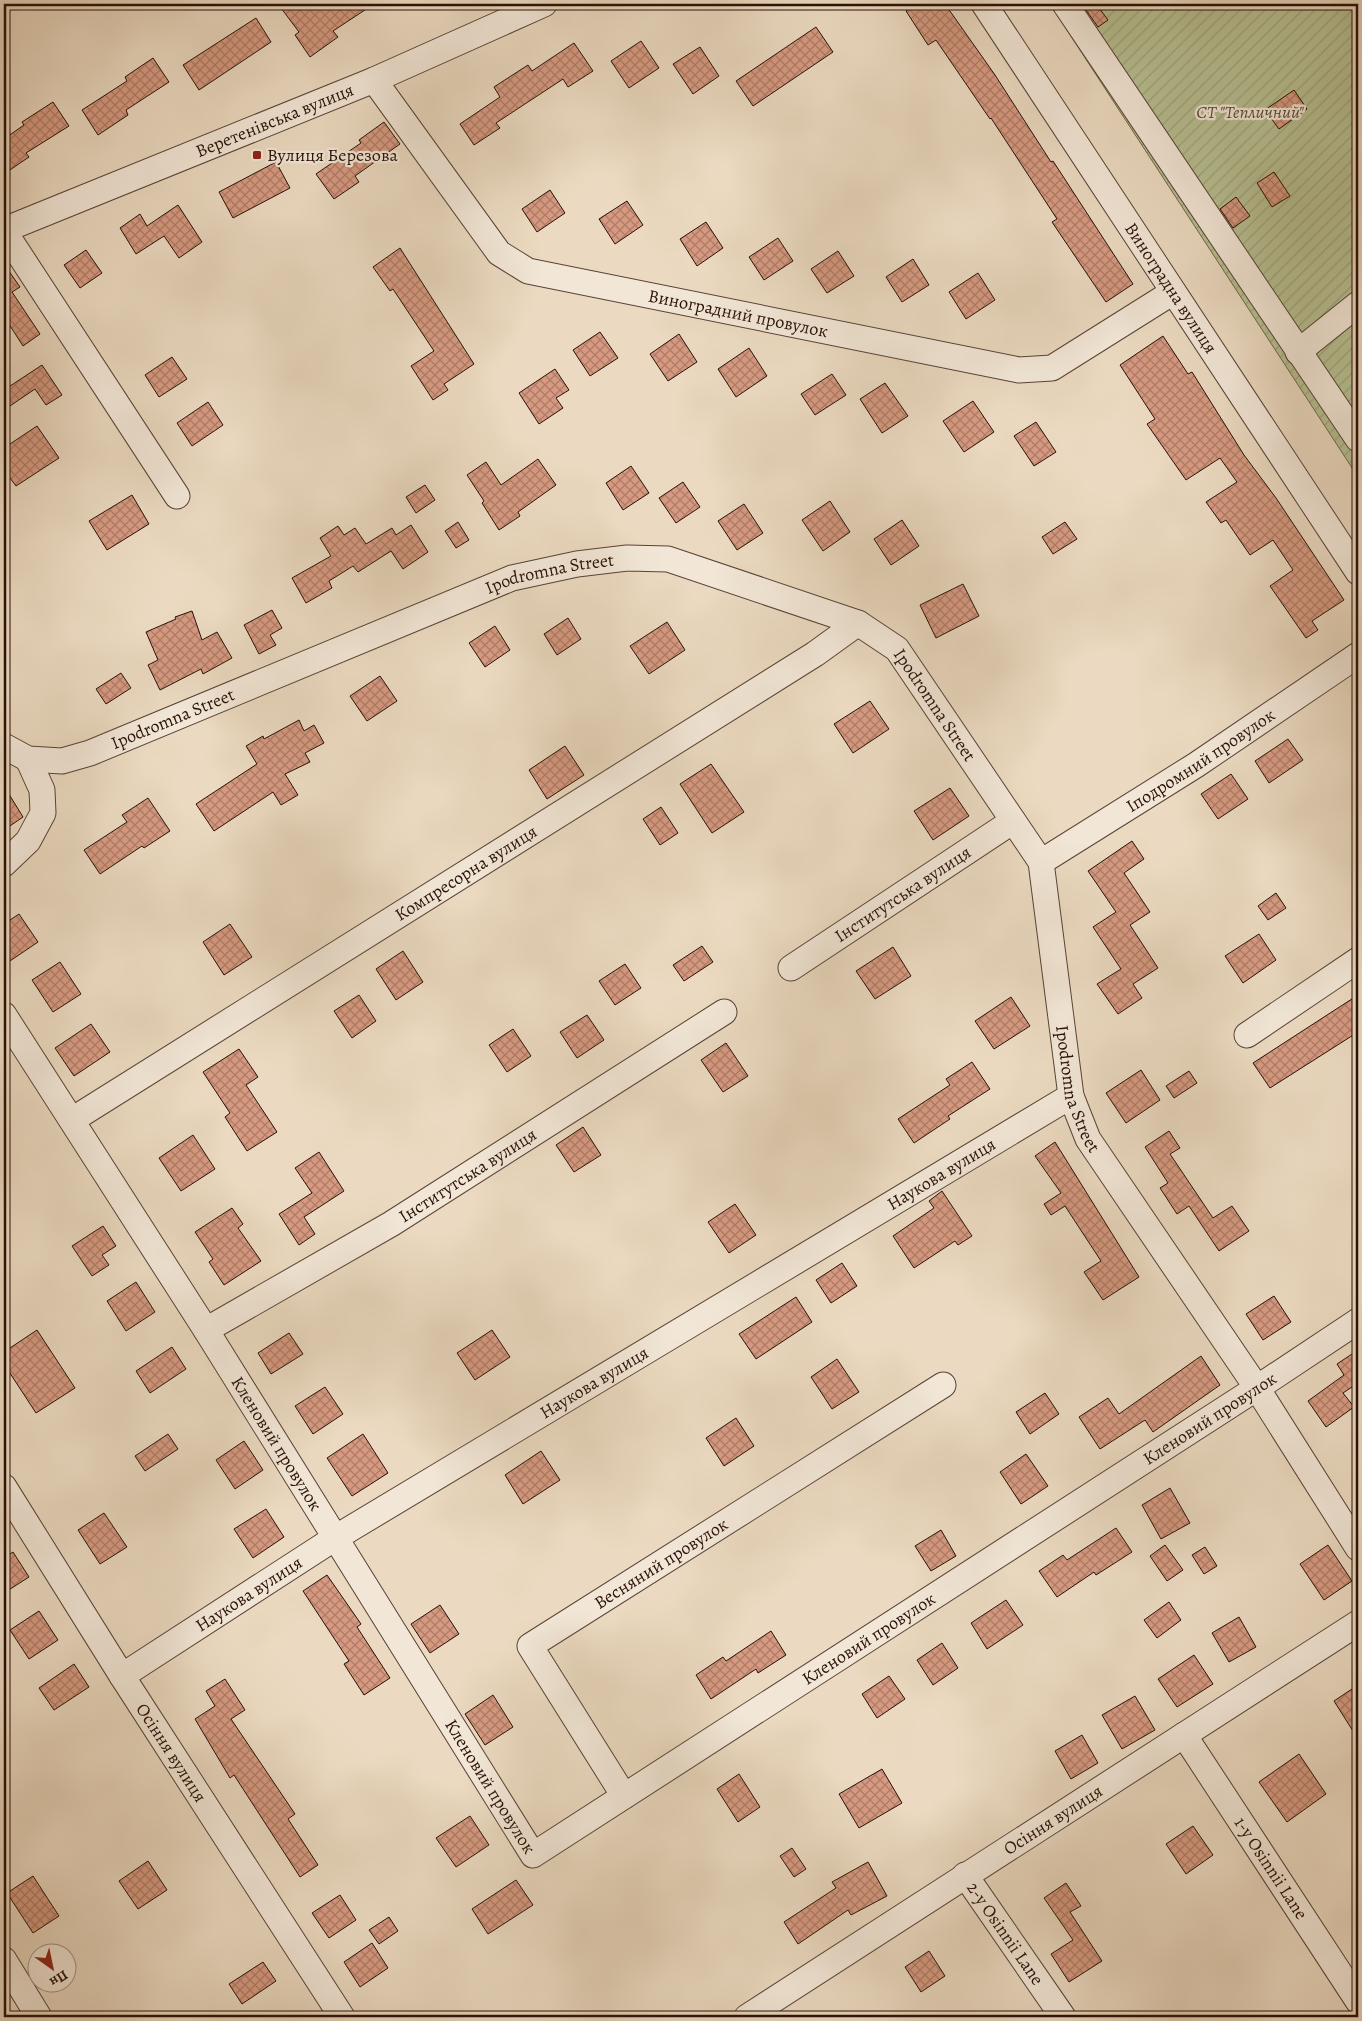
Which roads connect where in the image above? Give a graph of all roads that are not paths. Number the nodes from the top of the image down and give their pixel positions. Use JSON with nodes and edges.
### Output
{"nodes":[{"id":1,"x":984,"y":4,"type":"edge"},
{"id":2,"x":1065,"y":4,"type":"edge"},
{"id":3,"x":538,"y":5,"type":"edge"},
{"id":4,"x":374,"y":80,"type":"junction"},
{"id":5,"x":4,"y":230,"type":"edge"},
{"id":6,"x":1173,"y":292,"type":"junction"},
{"id":7,"x":1358,"y":304,"type":"edge"},
{"id":8,"x":1298,"y":352,"type":"junction"},
{"id":9,"x":1358,"y":439,"type":"edge"},
{"id":10,"x":177,"y":496,"type":"dead end"},
{"id":11,"x":1358,"y":572,"type":"edge"},
{"id":12,"x":858,"y":623,"type":"junction"},
{"id":13,"x":1358,"y":655,"type":"edge"},
{"id":14,"x":4,"y":746,"type":"edge"},
{"id":15,"x":28,"y":759,"type":"junction"},
{"id":16,"x":1013,"y":821,"type":"junction"},
{"id":17,"x":1041,"y":862,"type":"junction"},
{"id":18,"x":4,"y":864,"type":"edge"},
{"id":19,"x":1358,"y":960,"type":"edge"},
{"id":20,"x":791,"y":968,"type":"dead end"},
{"id":21,"x":724,"y":1012,"type":"dead end"},
{"id":22,"x":4,"y":1015,"type":"edge"},
{"id":23,"x":1247,"y":1035,"type":"dead end"},
{"id":24,"x":1071,"y":1096,"type":"junction"},
{"id":25,"x":72,"y":1120,"type":"junction"},
{"id":26,"x":1358,"y":1321,"type":"edge"},
{"id":27,"x":206,"y":1330,"type":"junction"},
{"id":28,"x":944,"y":1385,"type":"dead end"},
{"id":29,"x":1258,"y":1388,"type":"junction"},
{"id":30,"x":7,"y":1500,"type":"edge"},
{"id":31,"x":335,"y":1538,"type":"junction"},
{"id":32,"x":1358,"y":1548,"type":"edge"},
{"id":33,"x":1358,"y":1623,"type":"edge"},
{"id":34,"x":122,"y":1676,"type":"junction"},
{"id":35,"x":1184,"y":1735,"type":"junction"},
{"id":36,"x":624,"y":1796,"type":"junction"},
{"id":37,"x":965,"y":1875,"type":"junction"},
{"id":38,"x":4,"y":1960,"type":"edge"},
{"id":39,"x":1358,"y":2001,"type":"edge"},
{"id":40,"x":39,"y":2017,"type":"edge"},
{"id":41,"x":342,"y":2017,"type":"edge"},
{"id":42,"x":747,"y":2017,"type":"edge"},
{"id":43,"x":1063,"y":2017,"type":"edge"}],
"edges":[{"from":1,"to":6,"type":"street","name":"Виноградна вулиця"},
{"from":2,"to":8,"type":"street"},
{"from":3,"to":4,"type":"street","name":"Веретенівська вулиця"},
{"from":4,"to":5,"type":"street","name":"Веретенівська вулиця"},
{"from":4,"to":6,"type":"street","name":"Виноградний провулок"},
{"from":5,"to":10,"type":"street"},
{"from":6,"to":11,"type":"street","name":"Виноградна вулиця"},
{"from":7,"to":8,"type":"street"},
{"from":8,"to":9,"type":"street"},
{"from":12,"to":15,"type":"street","name":"Ipodromna Street"},
{"from":12,"to":16,"type":"street","name":"Ipodromna Street"},
{"from":12,"to":25,"type":"street","name":"Компресорна вулиця"},
{"from":13,"to":17,"type":"street","name":"Іподромний провулок"},
{"from":14,"to":15,"type":"street"},
{"from":15,"to":18,"type":"street"},
{"from":16,"to":17,"type":"street","name":"Ipodromna Street"},
{"from":16,"to":20,"type":"street","name":"Інститутська вулиця"},
{"from":17,"to":24,"type":"street","name":"Ipodromna Street"},
{"from":19,"to":23,"type":"street"},
{"from":21,"to":27,"type":"street","name":"Інститутська вулиця"},
{"from":22,"to":25,"type":"street","name":"Кленовий провулок"},
{"from":24,"to":29,"type":"street","name":"Ipodromna Street"},
{"from":24,"to":31,"type":"street","name":"Наукова вулиця"},
{"from":25,"to":27,"type":"street","name":"Кленовий провулок"},
{"from":26,"to":29,"type":"street","name":"Кленовий провулок"},
{"from":27,"to":31,"type":"street","name":"Кленовий провулок"},
{"from":28,"to":36,"type":"street","name":"Весняний провулок"},
{"from":29,"to":32,"type":"street","name":"Ipodromna Street"},
{"from":29,"to":36,"type":"street","name":"Кленовий провулок"},
{"from":30,"to":34,"type":"street","name":"Осіння вулиця"},
{"from":31,"to":34,"type":"street","name":"Наукова вулиця"},
{"from":31,"to":36,"type":"street","name":"Кленовий провулок"},
{"from":33,"to":35,"type":"street","name":"Осіння вулиця"},
{"from":34,"to":41,"type":"street","name":"Осіння вулиця"},
{"from":35,"to":37,"type":"street","name":"Осіння вулиця"},
{"from":35,"to":39,"type":"street","name":"1-y Osinnii Lane"},
{"from":37,"to":42,"type":"street","name":"Осіння вулиця"},
{"from":37,"to":43,"type":"street","name":"2-y Osinnii Lane"},
{"from":38,"to":40,"type":"street"}]}
